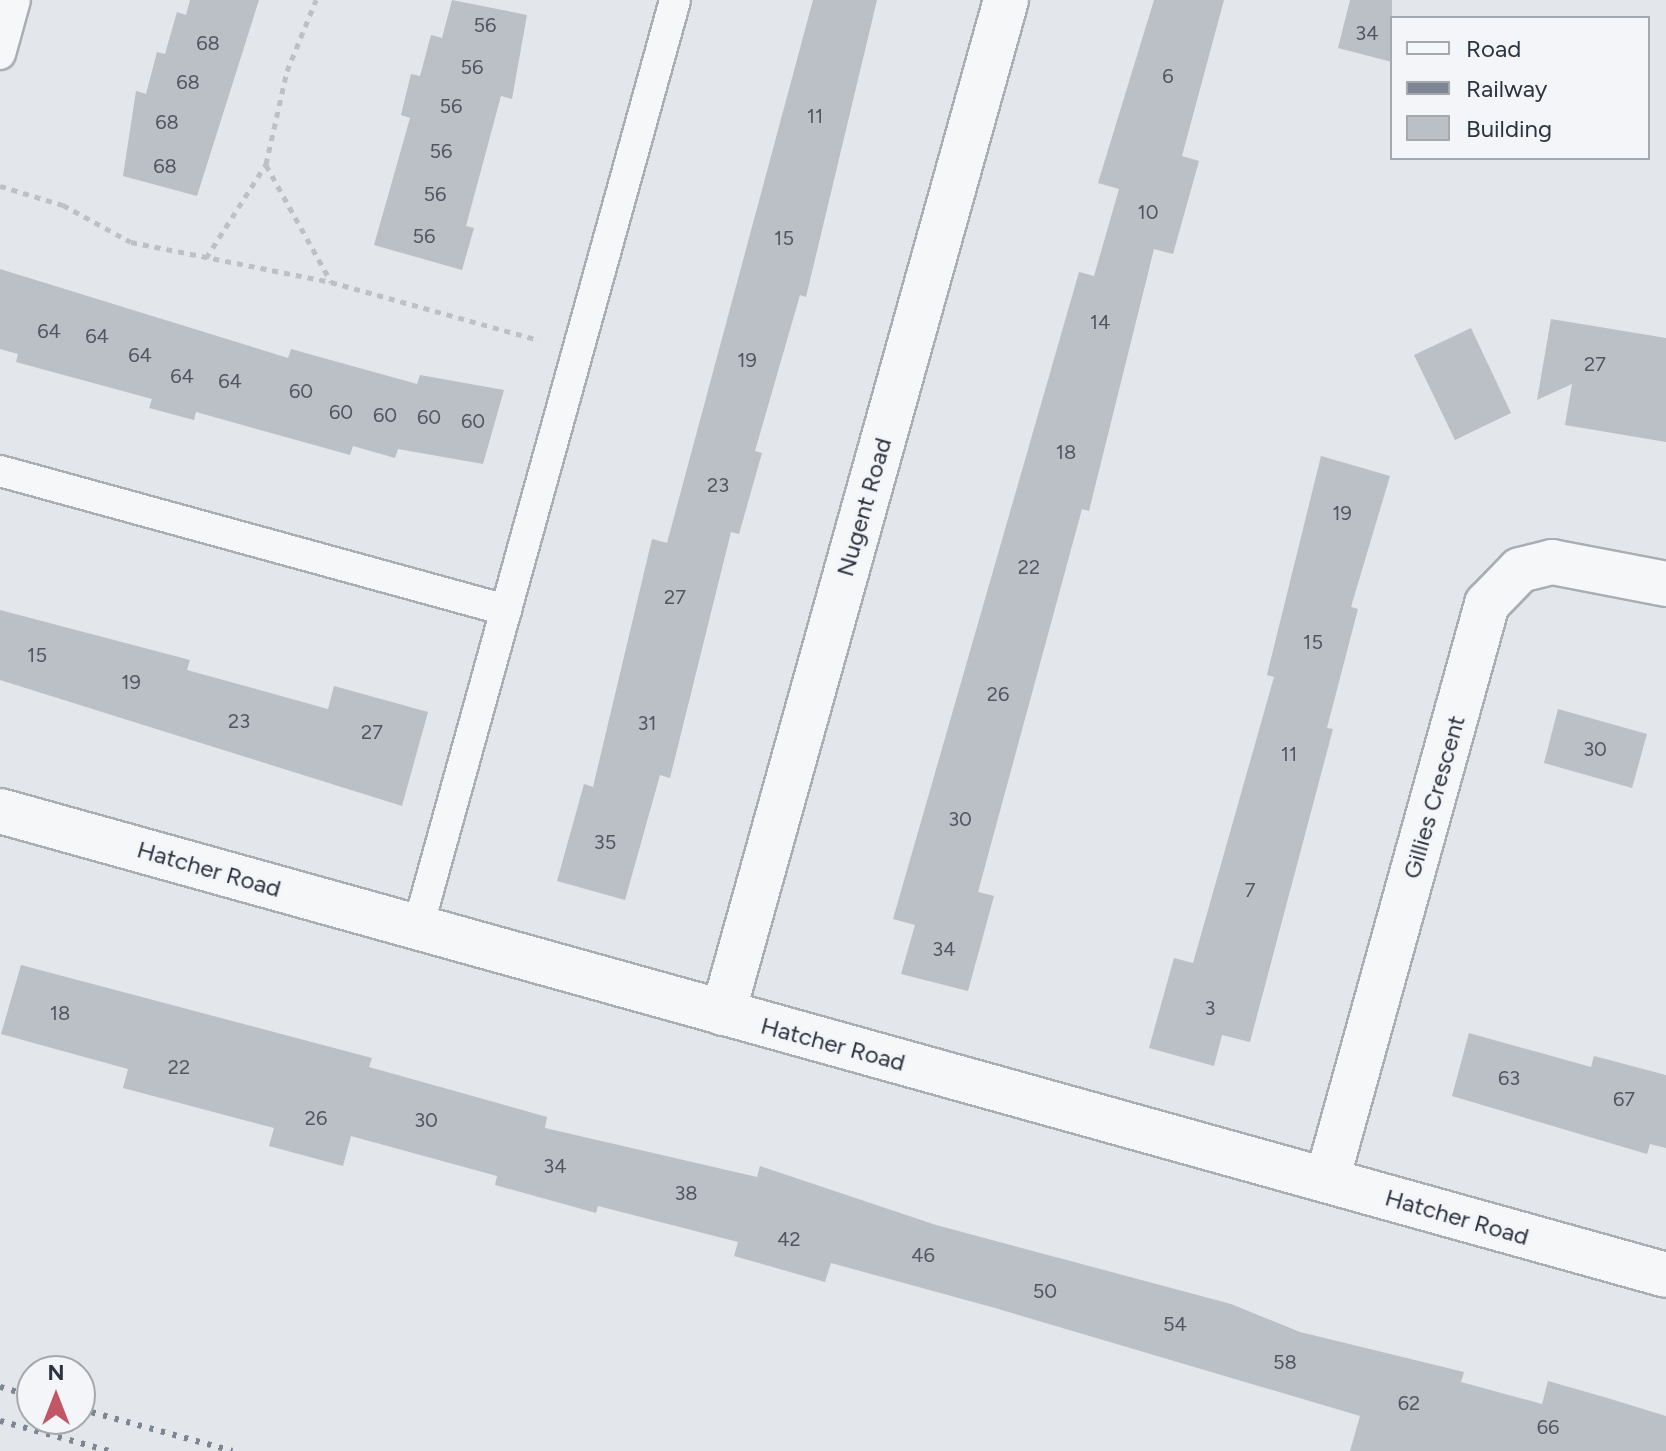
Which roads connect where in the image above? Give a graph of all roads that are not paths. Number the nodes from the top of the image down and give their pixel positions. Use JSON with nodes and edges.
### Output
{"nodes":[{"id":1,"x":15,"y":0,"type":"edge"},
{"id":2,"x":675,"y":0,"type":"edge"},
{"id":3,"x":1006,"y":0,"type":"edge"},
{"id":4,"x":0,"y":54,"type":"edge"},
{"id":5,"x":0,"y":471,"type":"edge"},
{"id":6,"x":1666,"y":584,"type":"edge"},
{"id":7,"x":506,"y":610,"type":"junction"},
{"id":8,"x":0,"y":811,"type":"edge"},
{"id":9,"x":418,"y":927,"type":"junction"},
{"id":10,"x":723,"y":1013,"type":"junction"},
{"id":11,"x":1327,"y":1180,"type":"junction"},
{"id":12,"x":1666,"y":1275,"type":"edge"}],
"edges":[{"from":1,"to":4,"type":"lane"},
{"from":2,"to":7,"type":"lane"},
{"from":3,"to":10,"type":"street","name":"Nugent Road"},
{"from":5,"to":7,"type":"lane"},
{"from":6,"to":11,"type":"street","name":"Gillies Crescent"},
{"from":7,"to":9,"type":"lane"},
{"from":8,"to":9,"type":"street","name":"Hatcher Road"},
{"from":9,"to":10,"type":"street","name":"Hatcher Road"},
{"from":10,"to":11,"type":"street","name":"Hatcher Road"},
{"from":11,"to":12,"type":"street","name":"Hatcher Road"}]}
